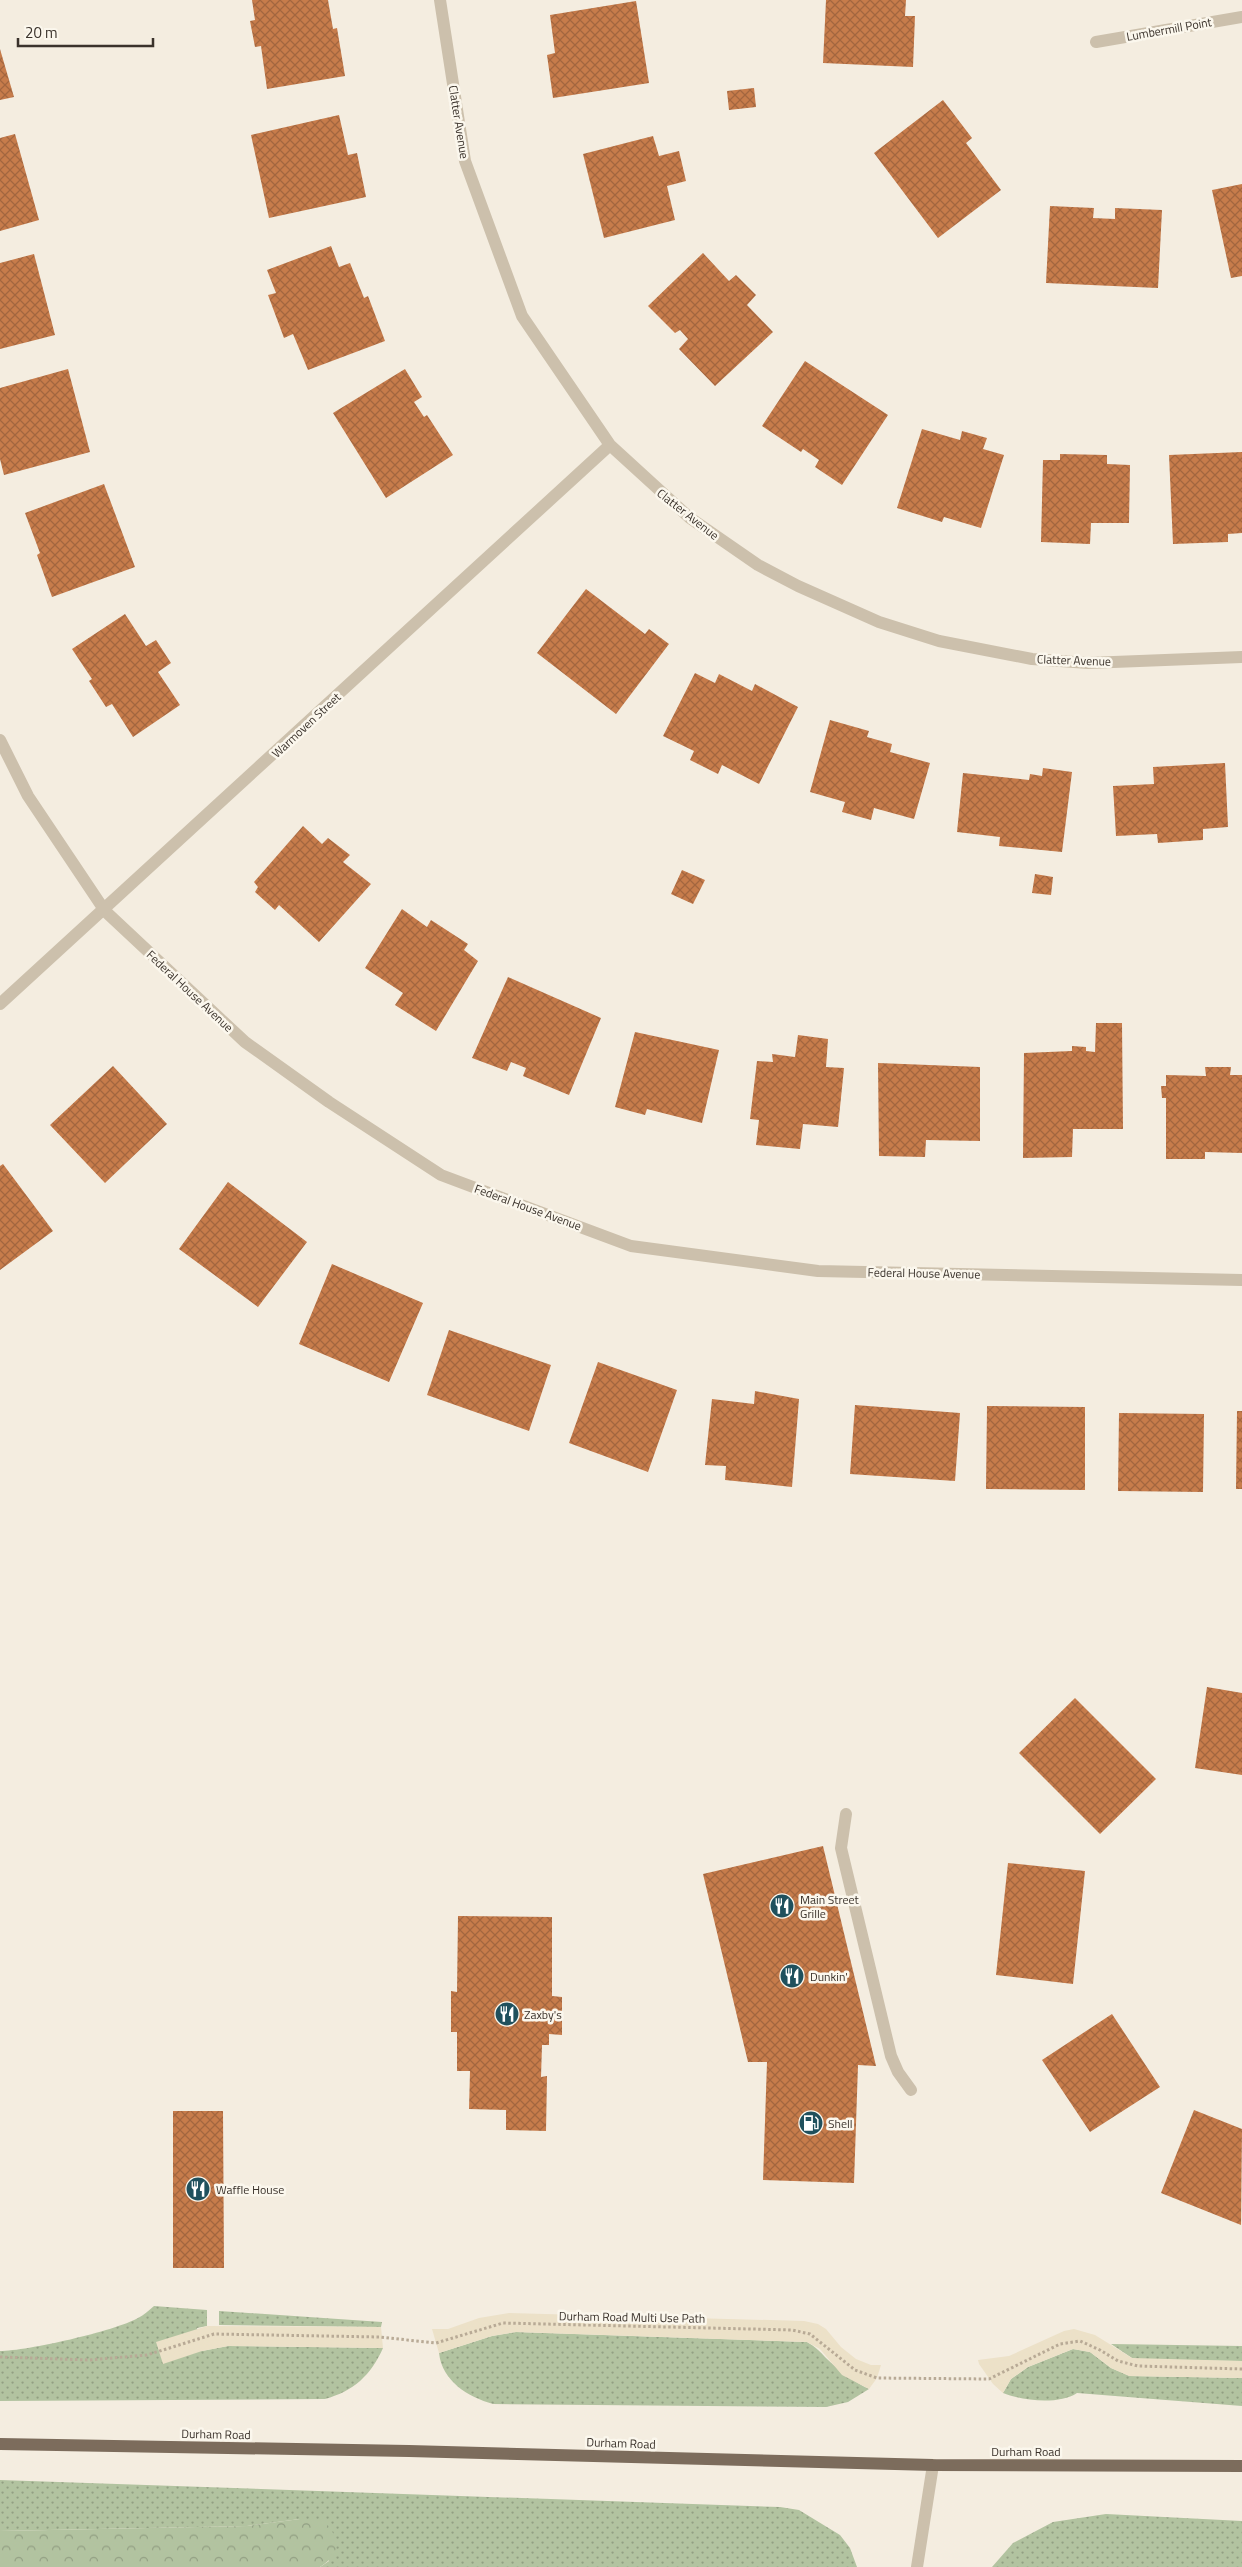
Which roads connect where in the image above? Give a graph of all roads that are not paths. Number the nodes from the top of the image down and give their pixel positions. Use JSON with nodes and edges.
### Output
{"nodes":[{"id":1,"x":440,"y":0,"type":"edge"},
{"id":2,"x":1242,"y":16,"type":"edge"},
{"id":3,"x":1096,"y":42,"type":"dead end"},
{"id":4,"x":610,"y":444,"type":"junction"},
{"id":5,"x":1242,"y":658,"type":"edge"},
{"id":6,"x":0,"y":740,"type":"edge"},
{"id":7,"x":104,"y":911,"type":"junction"},
{"id":8,"x":0,"y":1004,"type":"edge"},
{"id":9,"x":1242,"y":1280,"type":"edge"},
{"id":10,"x":846,"y":1814,"type":"dead end"},
{"id":11,"x":911,"y":2090,"type":"dead end"},
{"id":12,"x":0,"y":2444,"type":"edge"},
{"id":13,"x":933,"y":2465,"type":"junction"},
{"id":14,"x":1242,"y":2466,"type":"edge"},
{"id":15,"x":917,"y":2567,"type":"edge"}],
"edges":[{"from":1,"to":4,"type":"street","name":"Clatter Avenue"},
{"from":2,"to":3,"type":"street","name":"Lumbermill Point"},
{"from":4,"to":5,"type":"street","name":"Clatter Avenue"},
{"from":4,"to":7,"type":"street","name":"Warmoven Street"},
{"from":6,"to":7,"type":"street","name":"Federal House Avenue"},
{"from":7,"to":8,"type":"street","name":"Warmoven Street"},
{"from":7,"to":9,"type":"street","name":"Federal House Avenue"},
{"from":10,"to":11,"type":"street"},
{"from":12,"to":13,"type":"main road","name":"Durham Road"},
{"from":13,"to":14,"type":"main road","name":"Durham Road"},
{"from":13,"to":15,"type":"street"}]}
